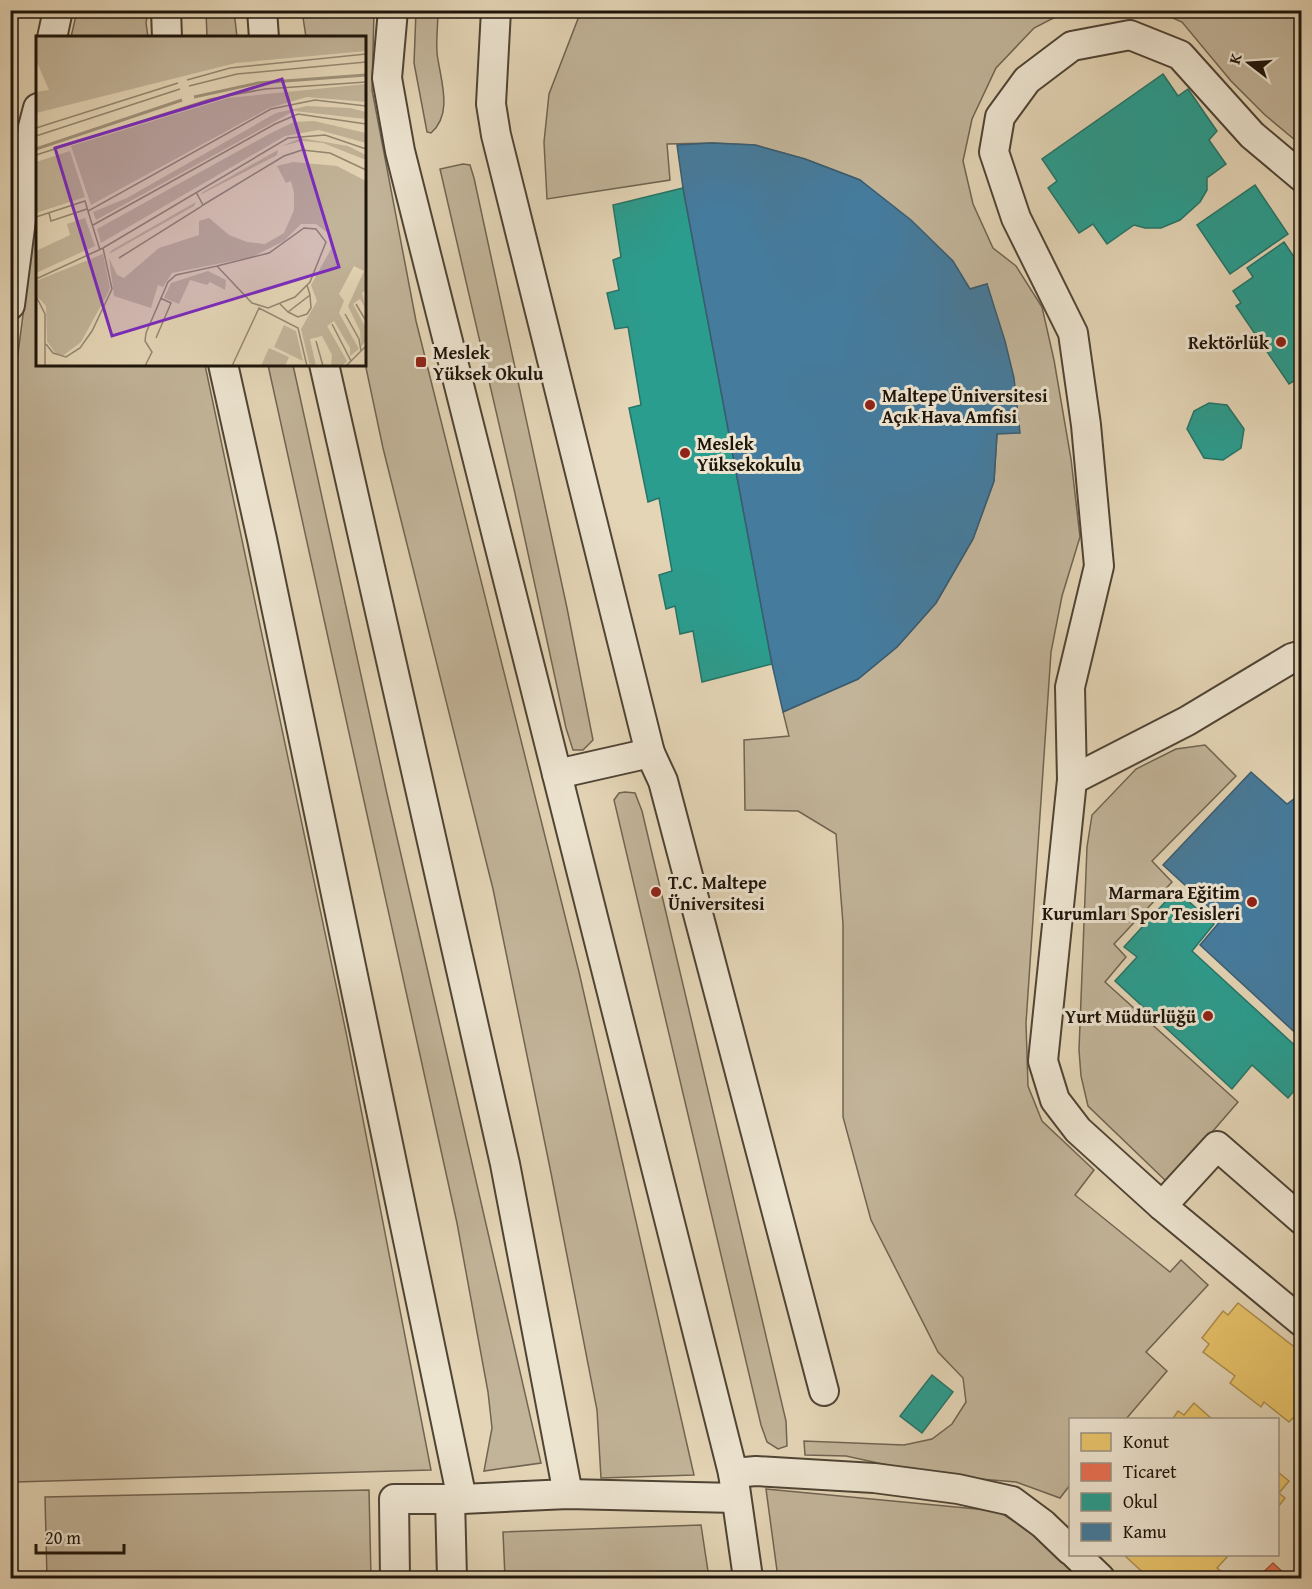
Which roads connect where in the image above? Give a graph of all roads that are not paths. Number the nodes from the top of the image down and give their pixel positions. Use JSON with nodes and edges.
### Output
{"nodes":[{"id":1,"x":58,"y":10,"type":"edge"},
{"id":2,"x":166,"y":10,"type":"edge"},
{"id":3,"x":262,"y":10,"type":"edge"},
{"id":4,"x":393,"y":10,"type":"edge"},
{"id":5,"x":496,"y":10,"type":"edge"},
{"id":6,"x":52,"y":36,"type":"edge"},
{"id":7,"x":167,"y":36,"type":"edge"},
{"id":8,"x":264,"y":36,"type":"edge"},
{"id":9,"x":36,"y":116,"type":"edge"},
{"id":10,"x":1302,"y":177,"type":"edge"},
{"id":11,"x":10,"y":305,"type":"edge"},
{"id":12,"x":222,"y":366,"type":"edge"},
{"id":13,"x":324,"y":366,"type":"edge"},
{"id":14,"x":1302,"y":655,"type":"edge"},
{"id":15,"x":650,"y":753,"type":"junction"},
{"id":16,"x":556,"y":774,"type":"junction"},
{"id":17,"x":1072,"y":780,"type":"junction"},
{"id":18,"x":1162,"y":1206,"type":"junction"},
{"id":19,"x":1302,"y":1220,"type":"edge"},
{"id":20,"x":1302,"y":1322,"type":"edge"},
{"id":21,"x":824,"y":1390,"type":"dead end"},
{"id":22,"x":735,"y":1485,"type":"junction"},
{"id":23,"x":568,"y":1494,"type":"junction"},
{"id":24,"x":456,"y":1499,"type":"junction"},
{"id":25,"x":1069,"y":1548,"type":"edge"},
{"id":26,"x":1077,"y":1556,"type":"edge"},
{"id":27,"x":395,"y":1578,"type":"edge"},
{"id":28,"x":452,"y":1578,"type":"edge"},
{"id":29,"x":748,"y":1578,"type":"edge"},
{"id":30,"x":1100,"y":1578,"type":"edge"}],
"edges":[{"from":1,"to":6,"type":"street"},
{"from":2,"to":7,"type":"street"},
{"from":3,"to":8,"type":"street"},
{"from":4,"to":16,"type":"street"},
{"from":5,"to":15,"type":"street"},
{"from":9,"to":11,"type":"street"},
{"from":10,"to":17,"type":"street"},
{"from":12,"to":24,"type":"street"},
{"from":13,"to":23,"type":"street"},
{"from":14,"to":17,"type":"street"},
{"from":15,"to":16,"type":"street"},
{"from":15,"to":21,"type":"street"},
{"from":16,"to":22,"type":"street"},
{"from":17,"to":18,"type":"street"},
{"from":18,"to":19,"type":"street"},
{"from":18,"to":20,"type":"street"},
{"from":22,"to":23,"type":"street"},
{"from":22,"to":25,"type":"street"},
{"from":22,"to":29,"type":"street"},
{"from":23,"to":24,"type":"street"},
{"from":24,"to":27,"type":"street"},
{"from":24,"to":28,"type":"street"},
{"from":26,"to":30,"type":"street"}]}
